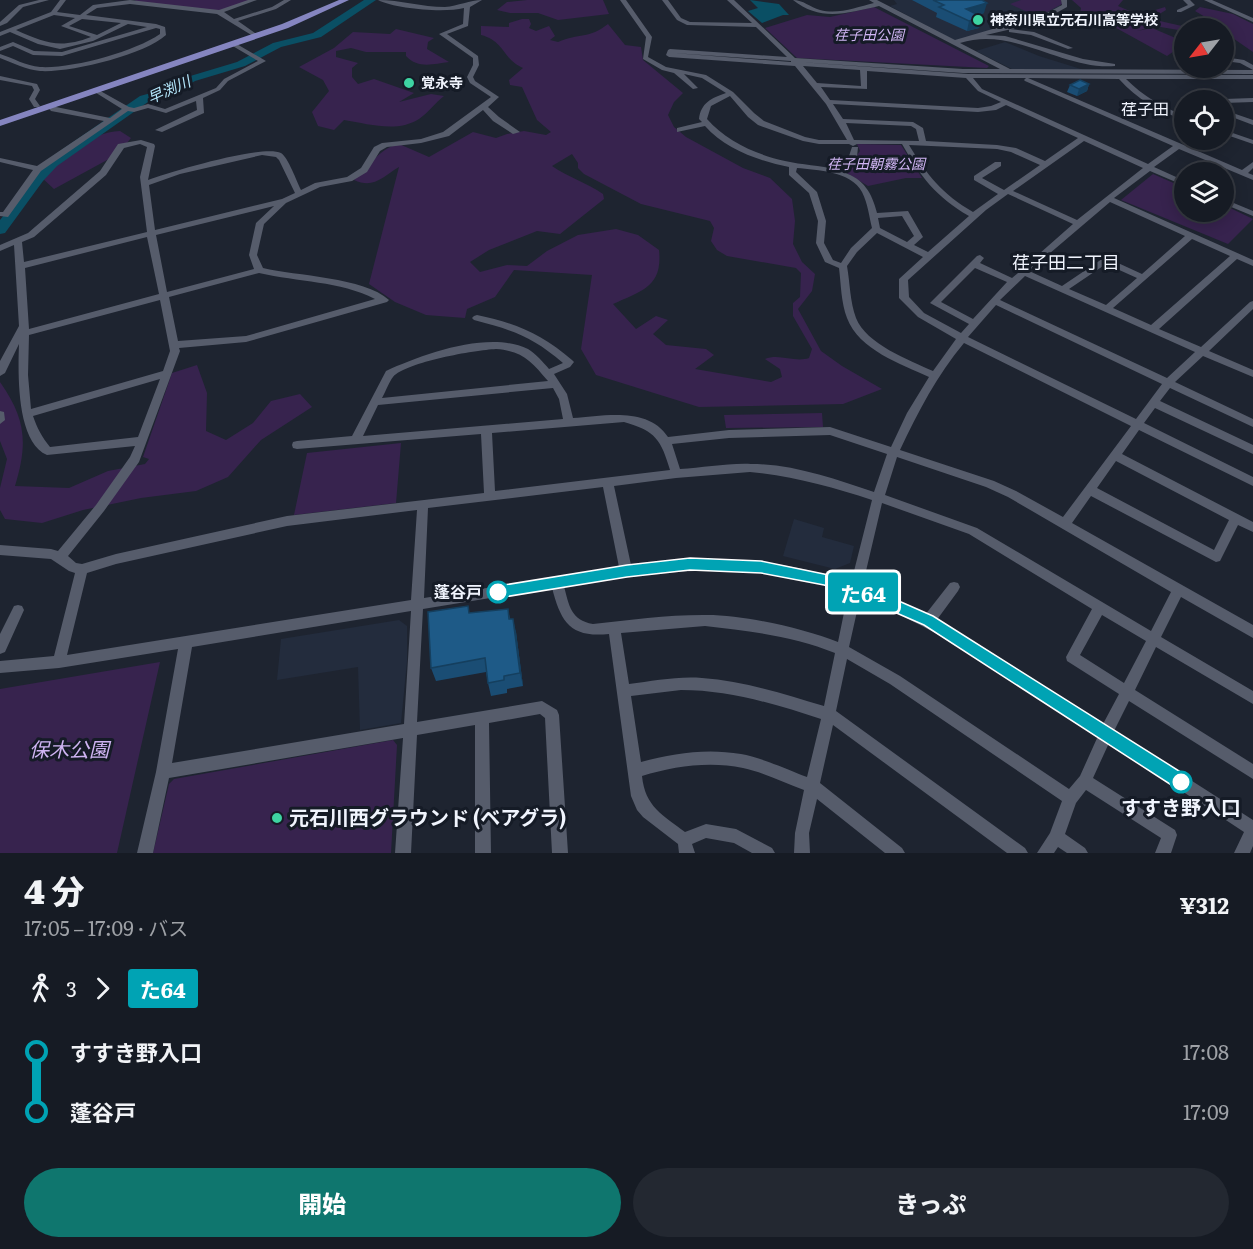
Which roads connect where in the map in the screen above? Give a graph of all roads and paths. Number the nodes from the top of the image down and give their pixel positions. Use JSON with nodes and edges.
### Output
{"nodes":[{"id":1,"x":46,"y":0,"type":"edge"},
{"id":2,"x":63,"y":0,"type":"edge"},
{"id":3,"x":254,"y":0,"type":"edge"},
{"id":4,"x":288,"y":0,"type":"edge"},
{"id":5,"x":333,"y":0,"type":"edge"},
{"id":6,"x":345,"y":0,"type":"edge"},
{"id":7,"x":381,"y":0,"type":"edge"},
{"id":8,"x":479,"y":0,"type":"edge"},
{"id":9,"x":623,"y":0,"type":"edge"},
{"id":10,"x":664,"y":0,"type":"edge"},
{"id":11,"x":730,"y":0,"type":"edge"},
{"id":12,"x":796,"y":0,"type":"edge"},
{"id":13,"x":872,"y":0,"type":"edge"},
{"id":14,"x":1064,"y":0,"type":"edge"},
{"id":15,"x":1186,"y":0,"type":"edge"},
{"id":16,"x":1207,"y":0,"type":"edge"},
{"id":17,"x":132,"y":1,"type":"edge"},
{"id":18,"x":879,"y":4,"type":"junction"},
{"id":19,"x":467,"y":7,"type":"junction"},
{"id":20,"x":1179,"y":11,"type":"dead end"},
{"id":21,"x":219,"y":12,"type":"junction"},
{"id":22,"x":53,"y":13,"type":"junction"},
{"id":23,"x":81,"y":15,"type":"junction"},
{"id":24,"x":233,"y":21,"type":"junction"},
{"id":25,"x":1253,"y":21,"type":"edge"},
{"id":26,"x":127,"y":22,"type":"junction"},
{"id":27,"x":0,"y":24,"type":"edge"},
{"id":28,"x":757,"y":25,"type":"junction"},
{"id":29,"x":156,"y":26,"type":"junction"},
{"id":30,"x":11,"y":30,"type":"junction"},
{"id":31,"x":993,"y":30,"type":"junction"},
{"id":32,"x":0,"y":34,"type":"edge"},
{"id":33,"x":253,"y":34,"type":"junction"},
{"id":34,"x":974,"y":36,"type":"junction"},
{"id":35,"x":96,"y":37,"type":"junction"},
{"id":36,"x":1044,"y":38,"type":"junction"},
{"id":37,"x":953,"y":43,"type":"junction"},
{"id":38,"x":233,"y":44,"type":"junction"},
{"id":39,"x":1028,"y":46,"type":"junction"},
{"id":40,"x":1070,"y":48,"type":"dead end"},
{"id":41,"x":0,"y":50,"type":"edge"},
{"id":42,"x":0,"y":56,"type":"edge"},
{"id":43,"x":1234,"y":58,"type":"edge"},
{"id":44,"x":797,"y":63,"type":"junction"},
{"id":45,"x":24,"y":65,"type":"junction"},
{"id":46,"x":1174,"y":67,"type":"edge"},
{"id":47,"x":16,"y":69,"type":"dead end"},
{"id":48,"x":863,"y":69,"type":"junction"},
{"id":49,"x":1253,"y":70,"type":"edge"},
{"id":50,"x":8,"y":72,"type":"dead end"},
{"id":51,"x":677,"y":72,"type":"junction"},
{"id":52,"x":1011,"y":72,"type":"junction"},
{"id":53,"x":968,"y":76,"type":"junction"},
{"id":54,"x":0,"y":77,"type":"edge"},
{"id":55,"x":1022,"y":77,"type":"junction"},
{"id":56,"x":1253,"y":77,"type":"edge"},
{"id":57,"x":1122,"y":78,"type":"junction"},
{"id":58,"x":817,"y":86,"type":"junction"},
{"id":59,"x":695,"y":88,"type":"dead end"},
{"id":60,"x":95,"y":90,"type":"junction"},
{"id":61,"x":731,"y":93,"type":"junction"},
{"id":62,"x":199,"y":97,"type":"junction"},
{"id":63,"x":1253,"y":100,"type":"edge"},
{"id":64,"x":1234,"y":101,"type":"edge"},
{"id":65,"x":831,"y":102,"type":"junction"},
{"id":66,"x":1007,"y":102,"type":"junction"},
{"id":67,"x":50,"y":105,"type":"junction"},
{"id":68,"x":36,"y":106,"type":"junction"},
{"id":69,"x":484,"y":107,"type":"junction"},
{"id":70,"x":130,"y":110,"type":"junction"},
{"id":71,"x":1174,"y":111,"type":"edge"},
{"id":72,"x":1234,"y":116,"type":"edge"},
{"id":73,"x":0,"y":119,"type":"edge"},
{"id":74,"x":111,"y":120,"type":"junction"},
{"id":75,"x":841,"y":121,"type":"junction"},
{"id":76,"x":0,"y":123,"type":"edge"},
{"id":77,"x":706,"y":123,"type":"junction"},
{"id":78,"x":1253,"y":123,"type":"edge"},
{"id":79,"x":159,"y":130,"type":"dead end"},
{"id":80,"x":680,"y":130,"type":"dead end"},
{"id":81,"x":516,"y":132,"type":"dead end"},
{"id":82,"x":1234,"y":135,"type":"edge"},
{"id":83,"x":1083,"y":138,"type":"junction"},
{"id":84,"x":904,"y":142,"type":"junction"},
{"id":85,"x":1253,"y":142,"type":"edge"},
{"id":86,"x":923,"y":143,"type":"junction"},
{"id":87,"x":854,"y":145,"type":"junction"},
{"id":88,"x":1174,"y":146,"type":"edge"},
{"id":89,"x":1174,"y":149,"type":"edge"},
{"id":90,"x":1184,"y":150,"type":"edge"},
{"id":91,"x":0,"y":160,"type":"edge"},
{"id":92,"x":998,"y":164,"type":"dead end"},
{"id":93,"x":1045,"y":164,"type":"junction"},
{"id":94,"x":1253,"y":164,"type":"edge"},
{"id":95,"x":793,"y":165,"type":"junction"},
{"id":96,"x":1147,"y":168,"type":"junction"},
{"id":97,"x":38,"y":169,"type":"junction"},
{"id":98,"x":838,"y":173,"type":"junction"},
{"id":99,"x":1243,"y":174,"type":"junction"},
{"id":100,"x":1253,"y":178,"type":"edge"},
{"id":101,"x":1174,"y":179,"type":"edge"},
{"id":102,"x":145,"y":184,"type":"junction"},
{"id":103,"x":1005,"y":192,"type":"junction"},
{"id":104,"x":298,"y":194,"type":"junction"},
{"id":105,"x":1109,"y":198,"type":"junction"},
{"id":106,"x":285,"y":201,"type":"junction"},
{"id":107,"x":1234,"y":205,"type":"edge"},
{"id":108,"x":1253,"y":214,"type":"edge"},
{"id":109,"x":873,"y":216,"type":"junction"},
{"id":110,"x":974,"y":216,"type":"junction"},
{"id":111,"x":2,"y":217,"type":"edge"},
{"id":112,"x":1077,"y":223,"type":"junction"},
{"id":113,"x":876,"y":230,"type":"junction"},
{"id":114,"x":151,"y":234,"type":"junction"},
{"id":115,"x":1191,"y":235,"type":"junction"},
{"id":116,"x":18,"y":242,"type":"junction"},
{"id":117,"x":908,"y":246,"type":"junction"},
{"id":118,"x":0,"y":248,"type":"edge"},
{"id":119,"x":1236,"y":255,"type":"junction"},
{"id":120,"x":928,"y":256,"type":"junction"},
{"id":121,"x":1253,"y":263,"type":"edge"},
{"id":122,"x":20,"y":266,"type":"junction"},
{"id":123,"x":843,"y":266,"type":"junction"},
{"id":124,"x":259,"y":270,"type":"junction"},
{"id":125,"x":1021,"y":272,"type":"junction"},
{"id":126,"x":1144,"y":278,"type":"junction"},
{"id":127,"x":1012,"y":281,"type":"junction"},
{"id":128,"x":1062,"y":290,"type":"junction"},
{"id":129,"x":164,"y":296,"type":"junction"},
{"id":130,"x":994,"y":301,"type":"junction"},
{"id":131,"x":1253,"y":304,"type":"edge"},
{"id":132,"x":1106,"y":310,"type":"junction"},
{"id":133,"x":477,"y":318,"type":"dead end"},
{"id":134,"x":974,"y":322,"type":"junction"},
{"id":135,"x":1153,"y":329,"type":"junction"},
{"id":136,"x":24,"y":330,"type":"junction"},
{"id":137,"x":962,"y":338,"type":"junction"},
{"id":138,"x":175,"y":345,"type":"junction"},
{"id":139,"x":1203,"y":351,"type":"junction"},
{"id":140,"x":0,"y":373,"type":"edge"},
{"id":141,"x":168,"y":373,"type":"junction"},
{"id":142,"x":547,"y":373,"type":"junction"},
{"id":143,"x":1253,"y":374,"type":"edge"},
{"id":144,"x":933,"y":375,"type":"junction"},
{"id":145,"x":1168,"y":383,"type":"junction"},
{"id":146,"x":556,"y":384,"type":"junction"},
{"id":147,"x":375,"y":402,"type":"junction"},
{"id":148,"x":1153,"y":402,"type":"junction"},
{"id":149,"x":27,"y":414,"type":"junction"},
{"id":150,"x":568,"y":421,"type":"junction"},
{"id":151,"x":1253,"y":423,"type":"edge"},
{"id":152,"x":1137,"y":424,"type":"junction"},
{"id":153,"x":486,"y":429,"type":"junction"},
{"id":154,"x":142,"y":441,"type":"junction"},
{"id":155,"x":355,"y":441,"type":"junction"},
{"id":156,"x":667,"y":441,"type":"junction"},
{"id":157,"x":297,"y":445,"type":"dead end"},
{"id":158,"x":1253,"y":450,"type":"edge"},
{"id":159,"x":894,"y":451,"type":"junction"},
{"id":160,"x":1114,"y":455,"type":"junction"},
{"id":161,"x":676,"y":474,"type":"junction"},
{"id":162,"x":608,"y":482,"type":"junction"},
{"id":163,"x":1253,"y":482,"type":"edge"},
{"id":164,"x":1089,"y":489,"type":"junction"},
{"id":165,"x":490,"y":497,"type":"junction"},
{"id":166,"x":878,"y":497,"type":"junction"},
{"id":167,"x":423,"y":504,"type":"junction"},
{"id":168,"x":1236,"y":518,"type":"junction"},
{"id":169,"x":1065,"y":523,"type":"junction"},
{"id":170,"x":1253,"y":527,"type":"edge"},
{"id":171,"x":0,"y":550,"type":"edge"},
{"id":172,"x":60,"y":557,"type":"junction"},
{"id":173,"x":82,"y":569,"type":"junction"},
{"id":174,"x":627,"y":571,"type":"junction"},
{"id":175,"x":557,"y":583,"type":"junction"},
{"id":176,"x":954,"y":587,"type":"dead end"},
{"id":177,"x":855,"y":589,"type":"junction"},
{"id":178,"x":1179,"y":589,"type":"junction"},
{"id":179,"x":416,"y":606,"type":"junction"},
{"id":180,"x":1100,"y":607,"type":"junction"},
{"id":181,"x":18,"y":610,"type":"dead end"},
{"id":182,"x":928,"y":621,"type":"junction"},
{"id":183,"x":614,"y":628,"type":"junction"},
{"id":184,"x":1253,"y":632,"type":"edge"},
{"id":185,"x":1155,"y":638,"type":"junction"},
{"id":186,"x":186,"y":642,"type":"junction"},
{"id":187,"x":0,"y":648,"type":"edge"},
{"id":188,"x":843,"y":650,"type":"junction"},
{"id":189,"x":59,"y":662,"type":"junction"},
{"id":190,"x":0,"y":668,"type":"edge"},
{"id":191,"x":624,"y":692,"type":"junction"},
{"id":192,"x":1126,"y":692,"type":"junction"},
{"id":193,"x":1253,"y":698,"type":"edge"},
{"id":194,"x":830,"y":715,"type":"junction"},
{"id":195,"x":482,"y":717,"type":"junction"},
{"id":196,"x":410,"y":730,"type":"junction"},
{"id":197,"x":1106,"y":733,"type":"junction"},
{"id":198,"x":635,"y":771,"type":"junction"},
{"id":199,"x":163,"y":772,"type":"junction"},
{"id":200,"x":1253,"y":772,"type":"edge"},
{"id":201,"x":1085,"y":782,"type":"junction"},
{"id":202,"x":812,"y":786,"type":"junction"},
{"id":203,"x":1070,"y":798,"type":"junction"},
{"id":204,"x":1253,"y":829,"type":"edge"},
{"id":205,"x":1056,"y":837,"type":"junction"},
{"id":206,"x":686,"y":847,"type":"edge"},
{"id":207,"x":145,"y":853,"type":"edge"},
{"id":208,"x":403,"y":853,"type":"edge"},
{"id":209,"x":483,"y":853,"type":"edge"},
{"id":210,"x":560,"y":853,"type":"edge"},
{"id":211,"x":767,"y":853,"type":"edge"},
{"id":212,"x":802,"y":853,"type":"edge"},
{"id":213,"x":897,"y":853,"type":"edge"},
{"id":214,"x":1020,"y":853,"type":"edge"},
{"id":215,"x":1045,"y":853,"type":"edge"},
{"id":216,"x":1080,"y":853,"type":"edge"},
{"id":217,"x":1163,"y":853,"type":"edge"},
{"id":218,"x":1242,"y":853,"type":"edge"}],
"edges":[{"from":1,"to":27,"type":"street"},
{"from":2,"to":22,"type":"street"},
{"from":3,"to":21,"type":"street"},
{"from":4,"to":24,"type":"street"},
{"from":5,"to":33,"type":"main road"},
{"from":6,"to":38,"type":"main road"},
{"from":7,"to":19,"type":"street"},
{"from":8,"to":19,"type":"street"},
{"from":9,"to":51,"type":"street"},
{"from":10,"to":28,"type":"street"},
{"from":11,"to":28,"type":"street"},
{"from":12,"to":18,"type":"street"},
{"from":13,"to":18,"type":"street"},
{"from":14,"to":31,"type":"street"},
{"from":15,"to":20,"type":"street"},
{"from":16,"to":25,"type":"street"},
{"from":17,"to":21,"type":"street"},
{"from":17,"to":23,"type":"street"},
{"from":18,"to":37,"type":"street"},
{"from":19,"to":69,"type":"street"},
{"from":21,"to":24,"type":"street"},
{"from":22,"to":23,"type":"street"},
{"from":22,"to":30,"type":"street"},
{"from":23,"to":26,"type":"street"},
{"from":23,"to":35,"type":"street"},
{"from":24,"to":33,"type":"street"},
{"from":26,"to":29,"type":"street"},
{"from":26,"to":35,"type":"street"},
{"from":28,"to":44,"type":"street"},
{"from":29,"to":41,"type":"street"},
{"from":29,"to":45,"type":"street"},
{"from":30,"to":32,"type":"street"},
{"from":30,"to":35,"type":"street"},
{"from":31,"to":34,"type":"street"},
{"from":31,"to":36,"type":"street"},
{"from":33,"to":68,"type":"main road"},
{"from":34,"to":37,"type":"street"},
{"from":34,"to":39,"type":"street"},
{"from":36,"to":39,"type":"street"},
{"from":36,"to":40,"type":"street"},
{"from":37,"to":52,"type":"street"},
{"from":38,"to":60,"type":"main road"},
{"from":38,"to":62,"type":"street"},
{"from":39,"to":46,"type":"street"},
{"from":42,"to":45,"type":"street"},
{"from":43,"to":49,"type":"street"},
{"from":44,"to":44,"type":"street"},
{"from":44,"to":48,"type":"street"},
{"from":44,"to":52,"type":"street"},
{"from":44,"to":58,"type":"street"},
{"from":45,"to":47,"type":"street"},
{"from":48,"to":53,"type":"street"},
{"from":48,"to":58,"type":"street"},
{"from":49,"to":52,"type":"street"},
{"from":50,"to":54,"type":"street"},
{"from":51,"to":59,"type":"street"},
{"from":51,"to":61,"type":"street"},
{"from":52,"to":55,"type":"street"},
{"from":53,"to":55,"type":"street"},
{"from":53,"to":66,"type":"street"},
{"from":54,"to":68,"type":"street"},
{"from":55,"to":57,"type":"street"},
{"from":55,"to":88,"type":"street"},
{"from":56,"to":57,"type":"street"},
{"from":57,"to":71,"type":"street"},
{"from":58,"to":65,"type":"street"},
{"from":60,"to":67,"type":"main road"},
{"from":60,"to":70,"type":"street"},
{"from":61,"to":77,"type":"street"},
{"from":61,"to":87,"type":"street"},
{"from":62,"to":70,"type":"street"},
{"from":62,"to":79,"type":"street"},
{"from":63,"to":64,"type":"street"},
{"from":65,"to":66,"type":"street"},
{"from":65,"to":75,"type":"street"},
{"from":66,"to":83,"type":"street"},
{"from":67,"to":74,"type":"street"},
{"from":67,"to":76,"type":"main road"},
{"from":68,"to":73,"type":"main road"},
{"from":69,"to":81,"type":"street"},
{"from":69,"to":104,"type":"street"},
{"from":70,"to":74,"type":"street"},
{"from":72,"to":78,"type":"street"},
{"from":74,"to":97,"type":"street"},
{"from":75,"to":86,"type":"street"},
{"from":75,"to":87,"type":"street"},
{"from":77,"to":80,"type":"street"},
{"from":77,"to":95,"type":"street"},
{"from":82,"to":85,"type":"street"},
{"from":83,"to":93,"type":"street"},
{"from":83,"to":96,"type":"street"},
{"from":84,"to":86,"type":"street"},
{"from":84,"to":87,"type":"street"},
{"from":84,"to":110,"type":"street"},
{"from":86,"to":93,"type":"street"},
{"from":87,"to":98,"type":"street"},
{"from":89,"to":96,"type":"street"},
{"from":90,"to":99,"type":"street"},
{"from":91,"to":97,"type":"street"},
{"from":92,"to":103,"type":"street"},
{"from":93,"to":103,"type":"street"},
{"from":94,"to":99,"type":"street"},
{"from":95,"to":98,"type":"street"},
{"from":95,"to":123,"type":"street"},
{"from":96,"to":101,"type":"street"},
{"from":96,"to":105,"type":"street"},
{"from":97,"to":111,"type":"street"},
{"from":98,"to":109,"type":"street"},
{"from":99,"to":100,"type":"street"},
{"from":102,"to":104,"type":"street"},
{"from":102,"to":114,"type":"street"},
{"from":102,"to":116,"type":"street"},
{"from":103,"to":110,"type":"street"},
{"from":103,"to":112,"type":"street"},
{"from":104,"to":106,"type":"street"},
{"from":105,"to":112,"type":"street"},
{"from":105,"to":115,"type":"street"},
{"from":106,"to":114,"type":"street"},
{"from":106,"to":124,"type":"street"},
{"from":107,"to":108,"type":"street"},
{"from":109,"to":113,"type":"street"},
{"from":109,"to":117,"type":"street"},
{"from":110,"to":120,"type":"street"},
{"from":112,"to":125,"type":"street"},
{"from":113,"to":117,"type":"street"},
{"from":113,"to":123,"type":"street"},
{"from":114,"to":122,"type":"street"},
{"from":114,"to":129,"type":"street"},
{"from":115,"to":119,"type":"street"},
{"from":115,"to":126,"type":"street"},
{"from":116,"to":118,"type":"street"},
{"from":116,"to":122,"type":"street"},
{"from":117,"to":120,"type":"street"},
{"from":119,"to":121,"type":"street"},
{"from":119,"to":135,"type":"street"},
{"from":120,"to":137,"type":"street"},
{"from":122,"to":136,"type":"street"},
{"from":123,"to":144,"type":"street"},
{"from":124,"to":129,"type":"street"},
{"from":124,"to":138,"type":"street"},
{"from":125,"to":127,"type":"street"},
{"from":125,"to":128,"type":"street"},
{"from":126,"to":128,"type":"street"},
{"from":126,"to":132,"type":"street"},
{"from":127,"to":130,"type":"street"},
{"from":127,"to":134,"type":"street"},
{"from":128,"to":132,"type":"street"},
{"from":129,"to":136,"type":"street"},
{"from":129,"to":138,"type":"street"},
{"from":130,"to":134,"type":"street"},
{"from":130,"to":145,"type":"street"},
{"from":131,"to":139,"type":"street"},
{"from":132,"to":135,"type":"street"},
{"from":133,"to":142,"type":"street"},
{"from":134,"to":137,"type":"street"},
{"from":135,"to":139,"type":"street"},
{"from":136,"to":140,"type":"street"},
{"from":136,"to":149,"type":"street"},
{"from":137,"to":144,"type":"street"},
{"from":137,"to":152,"type":"street"},
{"from":138,"to":141,"type":"street"},
{"from":139,"to":143,"type":"street"},
{"from":139,"to":145,"type":"street"},
{"from":141,"to":149,"type":"street"},
{"from":141,"to":154,"type":"street"},
{"from":142,"to":146,"type":"street"},
{"from":142,"to":147,"type":"street"},
{"from":144,"to":159,"type":"street"},
{"from":145,"to":148,"type":"street"},
{"from":145,"to":151,"type":"street"},
{"from":146,"to":147,"type":"street"},
{"from":146,"to":150,"type":"street"},
{"from":147,"to":155,"type":"street"},
{"from":148,"to":152,"type":"street"},
{"from":148,"to":158,"type":"street"},
{"from":149,"to":154,"type":"street"},
{"from":150,"to":153,"type":"street"},
{"from":150,"to":156,"type":"street"},
{"from":152,"to":160,"type":"street"},
{"from":152,"to":163,"type":"street"},
{"from":153,"to":155,"type":"street"},
{"from":153,"to":165,"type":"street"},
{"from":154,"to":172,"type":"street"},
{"from":155,"to":157,"type":"street"},
{"from":156,"to":159,"type":"street"},
{"from":156,"to":161,"type":"street"},
{"from":159,"to":166,"type":"street"},
{"from":159,"to":169,"type":"street"},
{"from":160,"to":164,"type":"street"},
{"from":160,"to":168,"type":"street"},
{"from":161,"to":162,"type":"street"},
{"from":161,"to":166,"type":"street"},
{"from":162,"to":165,"type":"street"},
{"from":162,"to":174,"type":"street"},
{"from":164,"to":168,"type":"street"},
{"from":164,"to":169,"type":"street"},
{"from":165,"to":167,"type":"street"},
{"from":166,"to":177,"type":"street"},
{"from":166,"to":180,"type":"street"},
{"from":167,"to":173,"type":"street"},
{"from":167,"to":179,"type":"street"},
{"from":168,"to":170,"type":"street"},
{"from":169,"to":178,"type":"street"},
{"from":171,"to":172,"type":"street"},
{"from":172,"to":173,"type":"street"},
{"from":173,"to":189,"type":"street"},
{"from":174,"to":175,"type":"street"},
{"from":174,"to":177,"type":"street"},
{"from":175,"to":179,"type":"street"},
{"from":175,"to":183,"type":"street"},
{"from":176,"to":182,"type":"street"},
{"from":177,"to":182,"type":"street"},
{"from":177,"to":188,"type":"street"},
{"from":178,"to":184,"type":"street"},
{"from":178,"to":185,"type":"street"},
{"from":179,"to":186,"type":"street"},
{"from":179,"to":196,"type":"street"},
{"from":180,"to":185,"type":"street"},
{"from":180,"to":192,"type":"street"},
{"from":181,"to":187,"type":"street"},
{"from":182,"to":197,"type":"street"},
{"from":183,"to":188,"type":"street"},
{"from":183,"to":191,"type":"street"},
{"from":185,"to":192,"type":"street"},
{"from":185,"to":193,"type":"street"},
{"from":186,"to":189,"type":"street"},
{"from":186,"to":199,"type":"street"},
{"from":188,"to":194,"type":"street"},
{"from":188,"to":203,"type":"street"},
{"from":189,"to":190,"type":"street"},
{"from":191,"to":194,"type":"street"},
{"from":191,"to":198,"type":"street"},
{"from":192,"to":197,"type":"street"},
{"from":192,"to":200,"type":"street"},
{"from":194,"to":202,"type":"street"},
{"from":194,"to":214,"type":"street"},
{"from":195,"to":196,"type":"street"},
{"from":195,"to":209,"type":"street"},
{"from":195,"to":210,"type":"street"},
{"from":196,"to":199,"type":"street"},
{"from":196,"to":208,"type":"street"},
{"from":197,"to":201,"type":"street"},
{"from":197,"to":204,"type":"street"},
{"from":198,"to":202,"type":"street"},
{"from":198,"to":206,"type":"street"},
{"from":199,"to":207,"type":"street"},
{"from":201,"to":203,"type":"street"},
{"from":201,"to":217,"type":"street"},
{"from":202,"to":212,"type":"street"},
{"from":202,"to":213,"type":"street"},
{"from":203,"to":205,"type":"street"},
{"from":204,"to":218,"type":"street"},
{"from":205,"to":215,"type":"street"},
{"from":205,"to":216,"type":"street"},
{"from":206,"to":211,"type":"street"}]}
